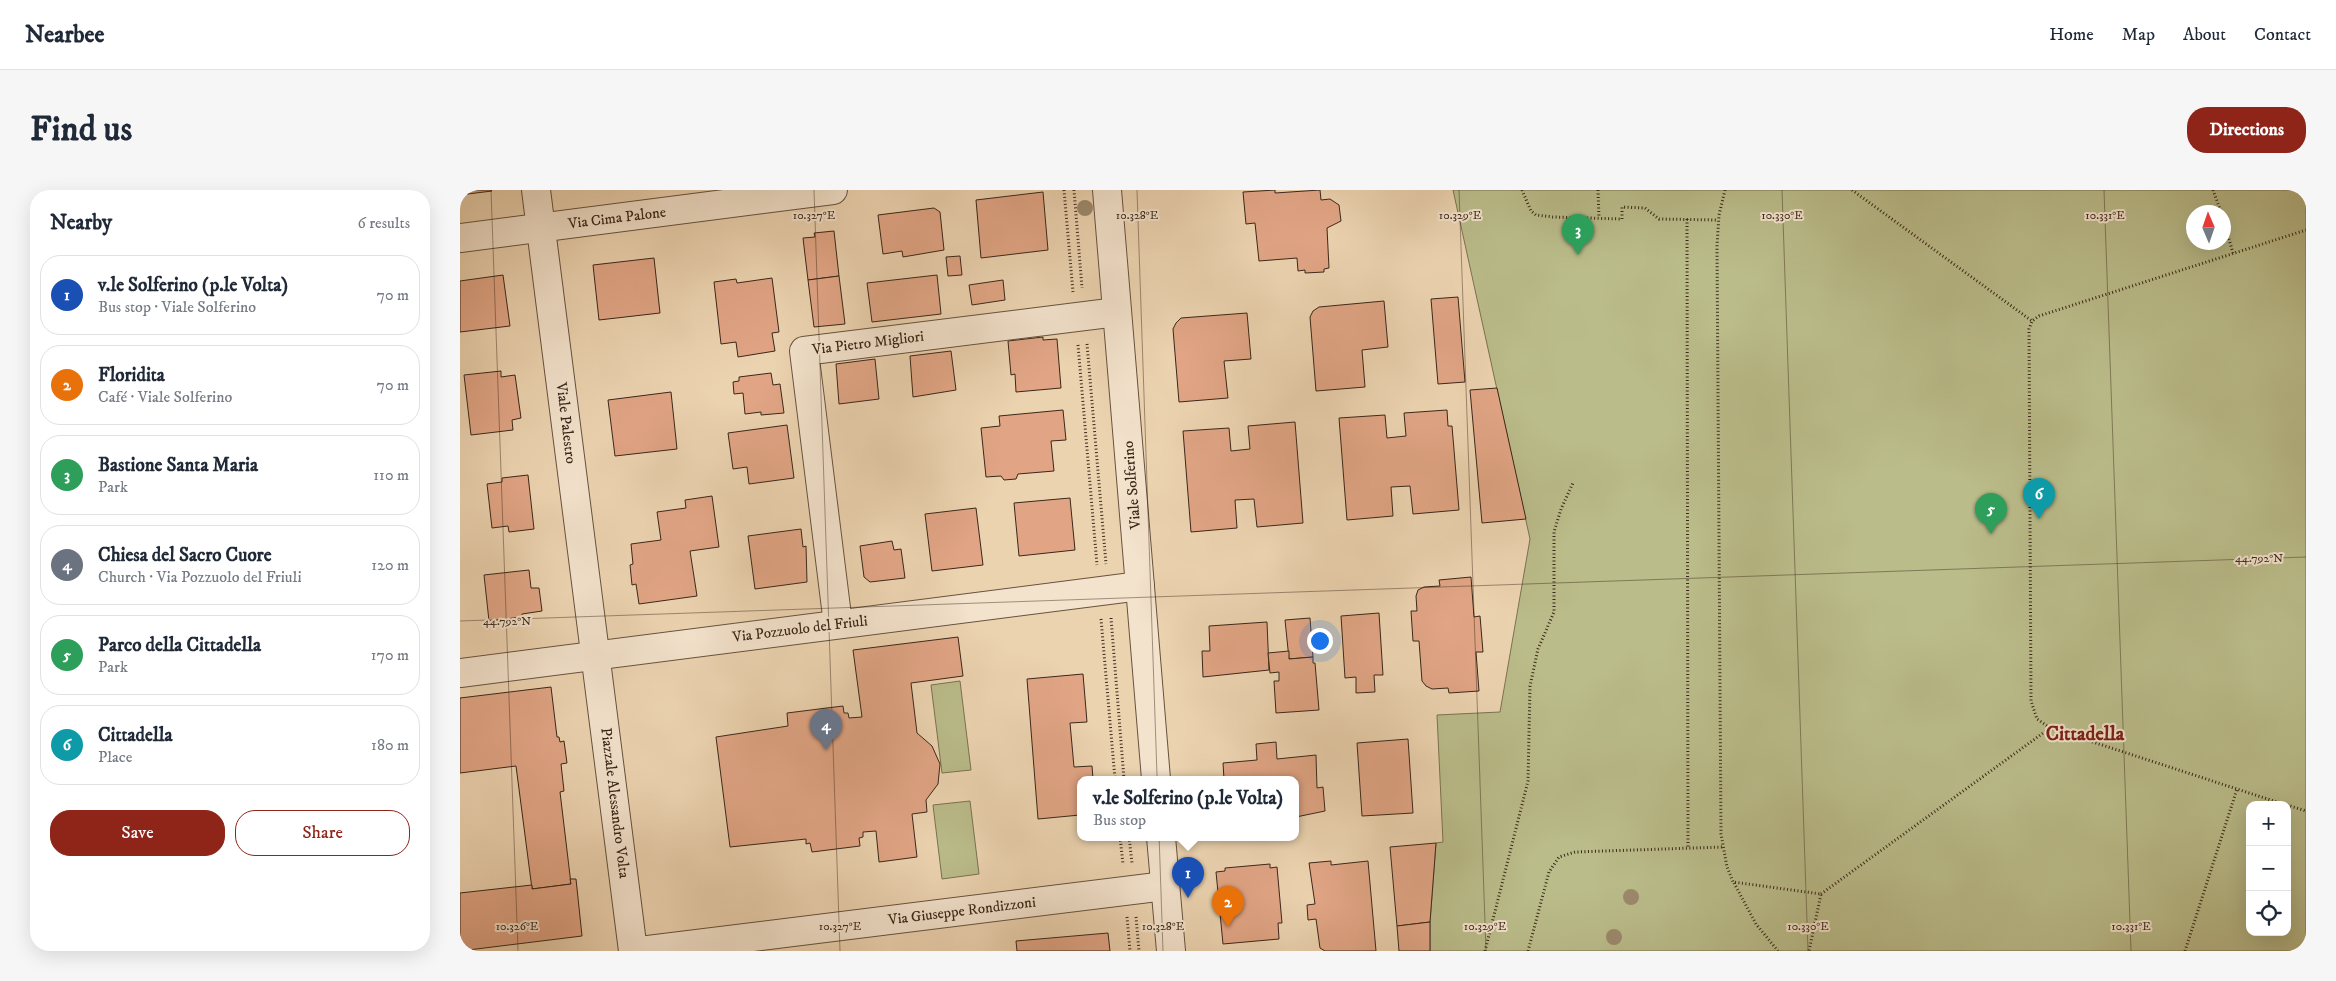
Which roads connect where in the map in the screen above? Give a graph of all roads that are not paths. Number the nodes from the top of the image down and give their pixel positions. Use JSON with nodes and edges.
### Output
{"nodes":[{"id":1,"x":536,"y":190,"type":"edge"},
{"id":2,"x":833,"y":190,"type":"edge"},
{"id":3,"x":1107,"y":190,"type":"edge"},
{"id":4,"x":541,"y":227,"type":"junction"},
{"id":5,"x":460,"y":238,"type":"edge"},
{"id":6,"x":1117,"y":312,"type":"junction"},
{"id":7,"x":1140,"y":586,"type":"junction"},
{"id":8,"x":838,"y":624,"type":"junction"},
{"id":9,"x":596,"y":656,"type":"junction"},
{"id":10,"x":460,"y":673,"type":"edge"},
{"id":11,"x":1156,"y":776,"type":"edge"},
{"id":12,"x":1161,"y":841,"type":"edge"},
{"id":13,"x":1165,"y":886,"type":"junction"},
{"id":14,"x":633,"y":951,"type":"edge"},
{"id":15,"x":640,"y":951,"type":"edge"},
{"id":16,"x":1171,"y":951,"type":"edge"}],
"edges":[{"from":1,"to":4,"type":"street","name":"Viale Palestro"},
{"from":2,"to":4,"type":"street","name":"Via Cima Palone"},
{"from":3,"to":6,"type":"street","name":"Viale Solferino"},
{"from":4,"to":5,"type":"street","name":"Via Cima Palone"},
{"from":4,"to":9,"type":"street","name":"Viale Palestro"},
{"from":6,"to":7,"type":"street","name":"Viale Solferino"},
{"from":6,"to":8,"type":"street","name":"Via Pietro Migliori"},
{"from":7,"to":8,"type":"street","name":"Via Pozzuolo del Friuli"},
{"from":7,"to":11,"type":"street","name":"Viale Solferino"},
{"from":8,"to":9,"type":"street","name":"Via Pozzuolo del Friuli"},
{"from":9,"to":10,"type":"street","name":"Via Pozzuolo del Friuli"},
{"from":9,"to":14,"type":"street","name":"Piazzale Alessandro Volta"},
{"from":12,"to":13,"type":"street"},
{"from":13,"to":15,"type":"street","name":"Via Giuseppe Rondizzoni"},
{"from":13,"to":16,"type":"street"}]}
